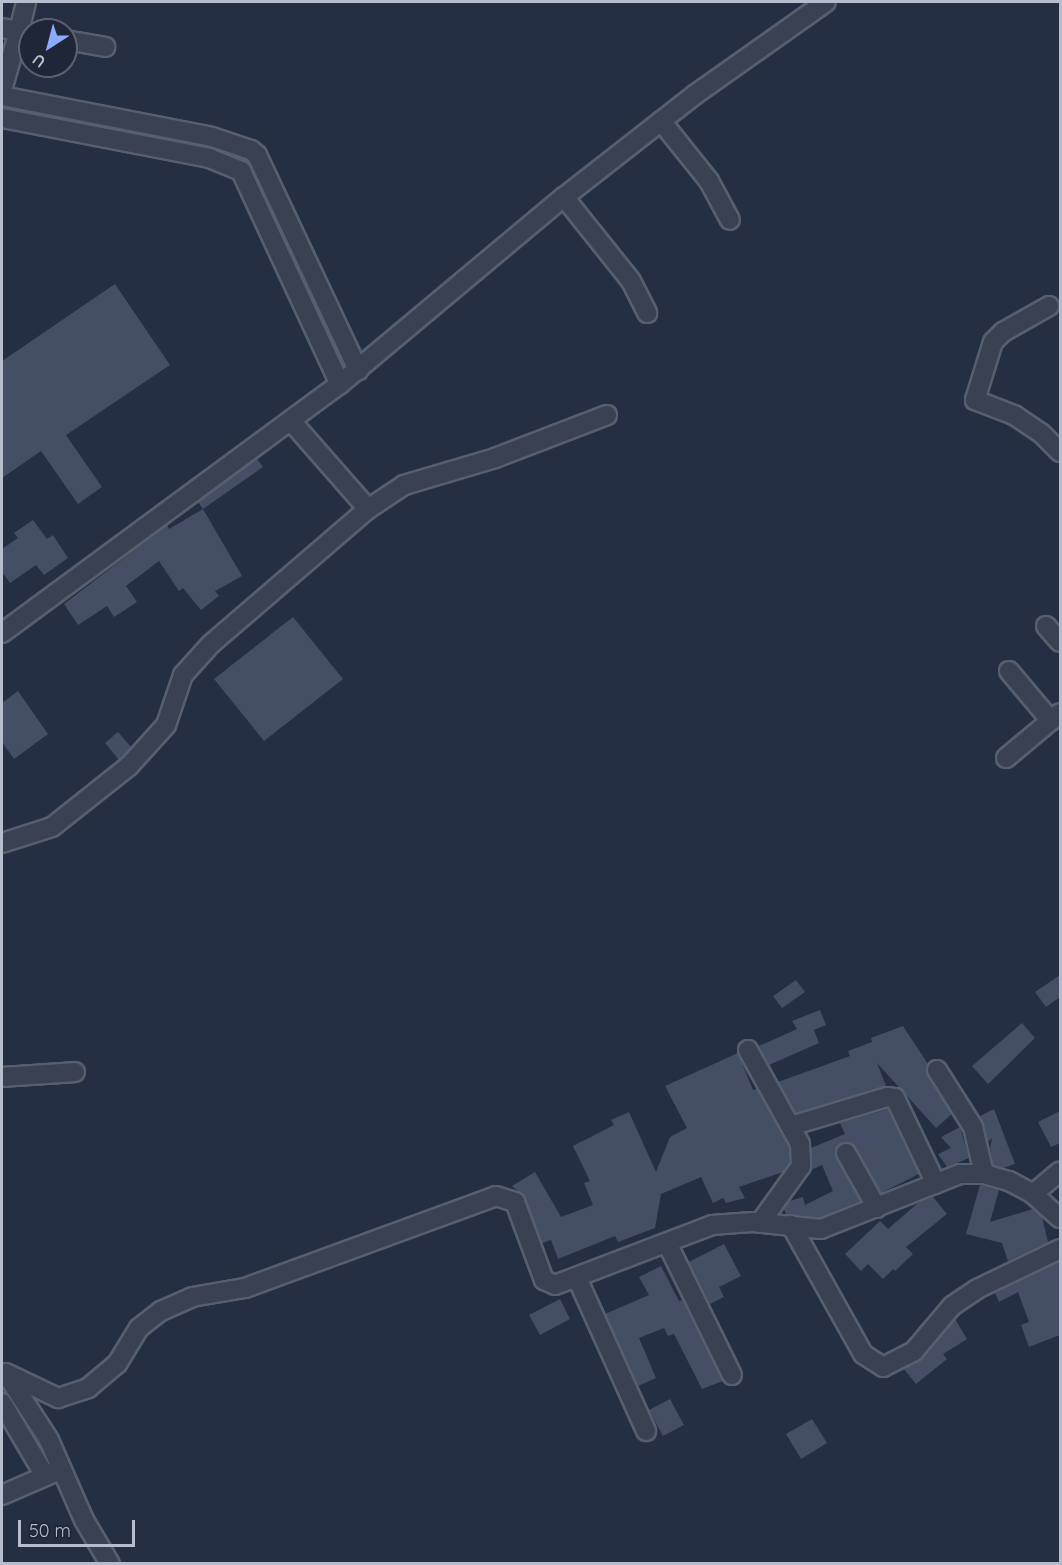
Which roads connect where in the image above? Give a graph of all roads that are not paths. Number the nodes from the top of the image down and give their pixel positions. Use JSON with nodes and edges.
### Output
{"nodes":[{"id":1,"x":26,"y":2,"type":"edge"},
{"id":2,"x":817,"y":4,"type":"edge"},
{"id":3,"x":17,"y":30,"type":"edge"},
{"id":4,"x":78,"y":42,"type":"edge"},
{"id":5,"x":105,"y":47,"type":"dead end"},
{"id":6,"x":2,"y":90,"type":"edge"},
{"id":7,"x":2,"y":96,"type":"edge"},
{"id":8,"x":2,"y":118,"type":"edge"},
{"id":9,"x":662,"y":121,"type":"junction"},
{"id":10,"x":273,"y":190,"type":"junction"},
{"id":11,"x":564,"y":197,"type":"junction"},
{"id":12,"x":255,"y":200,"type":"junction"},
{"id":13,"x":730,"y":219,"type":"dead end"},
{"id":14,"x":1050,"y":306,"type":"dead end"},
{"id":15,"x":329,"y":309,"type":"junction"},
{"id":16,"x":647,"y":313,"type":"dead end"},
{"id":17,"x":310,"y":320,"type":"junction"},
{"id":18,"x":358,"y":370,"type":"junction"},
{"id":19,"x":340,"y":384,"type":"junction"},
{"id":20,"x":607,"y":415,"type":"dead end"},
{"id":21,"x":291,"y":421,"type":"junction"},
{"id":22,"x":1060,"y":452,"type":"edge"},
{"id":23,"x":368,"y":509,"type":"junction"},
{"id":24,"x":1046,"y":626,"type":"dead end"},
{"id":25,"x":2,"y":633,"type":"edge"},
{"id":26,"x":1060,"y":642,"type":"edge"},
{"id":27,"x":1009,"y":671,"type":"dead end"},
{"id":28,"x":1056,"y":717,"type":"edge"},
{"id":29,"x":1006,"y":758,"type":"dead end"},
{"id":30,"x":2,"y":843,"type":"edge"},
{"id":31,"x":748,"y":1050,"type":"dead end"},
{"id":32,"x":937,"y":1070,"type":"dead end"},
{"id":33,"x":75,"y":1072,"type":"dead end"},
{"id":34,"x":2,"y":1077,"type":"edge"},
{"id":35,"x":791,"y":1126,"type":"junction"},
{"id":36,"x":846,"y":1153,"type":"dead end"},
{"id":37,"x":1060,"y":1171,"type":"edge"},
{"id":38,"x":984,"y":1174,"type":"junction"},
{"id":39,"x":936,"y":1184,"type":"junction"},
{"id":40,"x":1033,"y":1194,"type":"junction"},
{"id":41,"x":877,"y":1208,"type":"junction"},
{"id":42,"x":1060,"y":1218,"type":"edge"},
{"id":43,"x":760,"y":1222,"type":"junction"},
{"id":44,"x":791,"y":1225,"type":"junction"},
{"id":45,"x":667,"y":1243,"type":"junction"},
{"id":46,"x":1060,"y":1249,"type":"edge"},
{"id":47,"x":577,"y":1278,"type":"junction"},
{"id":48,"x":4,"y":1368,"type":"edge"},
{"id":49,"x":732,"y":1375,"type":"dead end"},
{"id":50,"x":2,"y":1403,"type":"edge"},
{"id":51,"x":646,"y":1431,"type":"dead end"},
{"id":52,"x":63,"y":1470,"type":"junction"},
{"id":53,"x":44,"y":1474,"type":"junction"},
{"id":54,"x":2,"y":1495,"type":"edge"},
{"id":55,"x":110,"y":1563,"type":"edge"}],
"edges":[{"from":1,"to":3,"type":"street"},
{"from":2,"to":9,"type":"street"},
{"from":3,"to":6,"type":"street"},
{"from":4,"to":5,"type":"street"},
{"from":7,"to":10,"type":"street"},
{"from":8,"to":12,"type":"street"},
{"from":9,"to":11,"type":"street"},
{"from":9,"to":13,"type":"street"},
{"from":10,"to":12,"type":"street"},
{"from":10,"to":15,"type":"street"},
{"from":11,"to":16,"type":"street"},
{"from":11,"to":18,"type":"street"},
{"from":12,"to":17,"type":"street"},
{"from":14,"to":22,"type":"street"},
{"from":15,"to":17,"type":"street"},
{"from":15,"to":18,"type":"street"},
{"from":17,"to":19,"type":"street"},
{"from":18,"to":19,"type":"street"},
{"from":19,"to":21,"type":"street"},
{"from":20,"to":23,"type":"street"},
{"from":21,"to":23,"type":"street"},
{"from":21,"to":25,"type":"street"},
{"from":23,"to":30,"type":"street"},
{"from":24,"to":26,"type":"street"},
{"from":27,"to":28,"type":"street"},
{"from":28,"to":29,"type":"street"},
{"from":31,"to":35,"type":"street"},
{"from":32,"to":38,"type":"street"},
{"from":33,"to":34,"type":"street"},
{"from":35,"to":39,"type":"street"},
{"from":35,"to":43,"type":"street"},
{"from":36,"to":41,"type":"street"},
{"from":37,"to":40,"type":"street"},
{"from":38,"to":39,"type":"street"},
{"from":38,"to":40,"type":"street"},
{"from":39,"to":41,"type":"street"},
{"from":40,"to":42,"type":"street"},
{"from":41,"to":44,"type":"street"},
{"from":43,"to":44,"type":"street"},
{"from":43,"to":45,"type":"street"},
{"from":44,"to":46,"type":"street"},
{"from":45,"to":47,"type":"street"},
{"from":45,"to":49,"type":"street"},
{"from":47,"to":48,"type":"street"},
{"from":47,"to":51,"type":"street"},
{"from":48,"to":52,"type":"street"},
{"from":50,"to":53,"type":"street"},
{"from":52,"to":53,"type":"street"},
{"from":52,"to":55,"type":"street"},
{"from":53,"to":54,"type":"street"}]}
